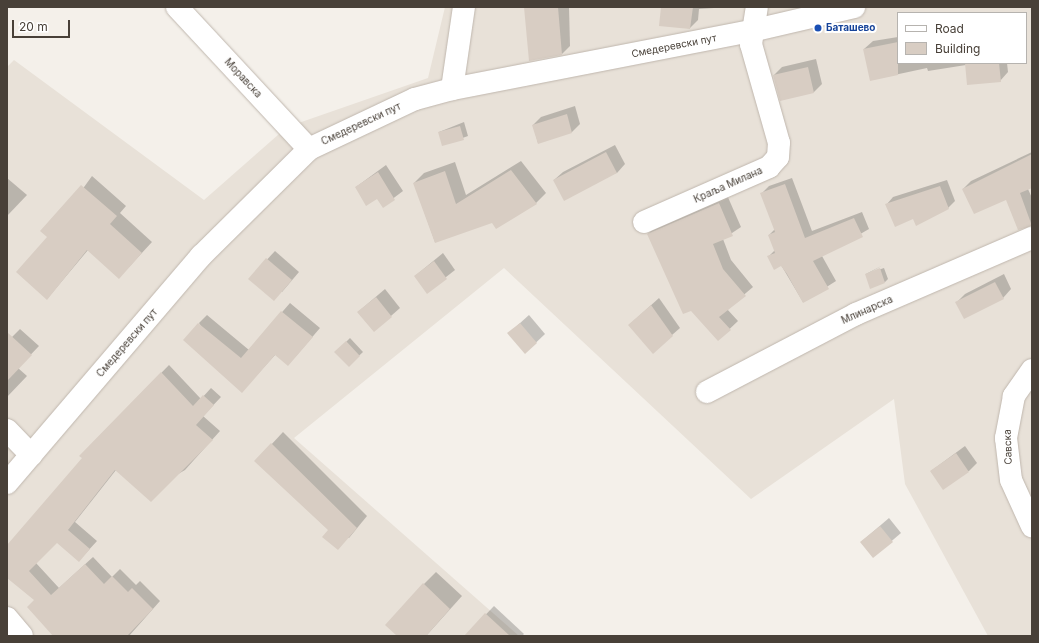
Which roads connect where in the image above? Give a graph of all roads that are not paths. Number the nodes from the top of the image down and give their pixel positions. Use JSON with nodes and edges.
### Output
{"nodes":[{"id":1,"x":177,"y":7,"type":"edge"},
{"id":2,"x":464,"y":7,"type":"edge"},
{"id":3,"x":757,"y":7,"type":"edge"},
{"id":4,"x":854,"y":7,"type":"edge"},
{"id":5,"x":751,"y":31,"type":"junction"},
{"id":6,"x":452,"y":89,"type":"junction"},
{"id":7,"x":309,"y":149,"type":"junction"},
{"id":8,"x":644,"y":222,"type":"dead end"},
{"id":9,"x":1032,"y":238,"type":"edge"},
{"id":10,"x":1032,"y":370,"type":"edge"},
{"id":11,"x":707,"y":392,"type":"dead end"},
{"id":12,"x":7,"y":430,"type":"edge"},
{"id":13,"x":30,"y":455,"type":"junction"},
{"id":14,"x":7,"y":483,"type":"edge"},
{"id":15,"x":1032,"y":526,"type":"edge"},
{"id":16,"x":7,"y":618,"type":"edge"},
{"id":17,"x":22,"y":636,"type":"edge"}],
"edges":[{"from":1,"to":7,"type":"street","name":"Моравска"},
{"from":2,"to":6,"type":"street"},
{"from":3,"to":5,"type":"street","name":"Краља Милана"},
{"from":4,"to":5,"type":"street","name":"Смедеревски пут"},
{"from":5,"to":6,"type":"street","name":"Смедеревски пут"},
{"from":5,"to":8,"type":"street","name":"Краља Милана"},
{"from":6,"to":7,"type":"street","name":"Смедеревски пут"},
{"from":7,"to":13,"type":"street","name":"Смедеревски пут"},
{"from":9,"to":11,"type":"street","name":"Млинарска"},
{"from":10,"to":15,"type":"street","name":"Савска"},
{"from":12,"to":13,"type":"street"},
{"from":13,"to":14,"type":"street","name":"Смедеревски пут"},
{"from":16,"to":17,"type":"street"}]}
